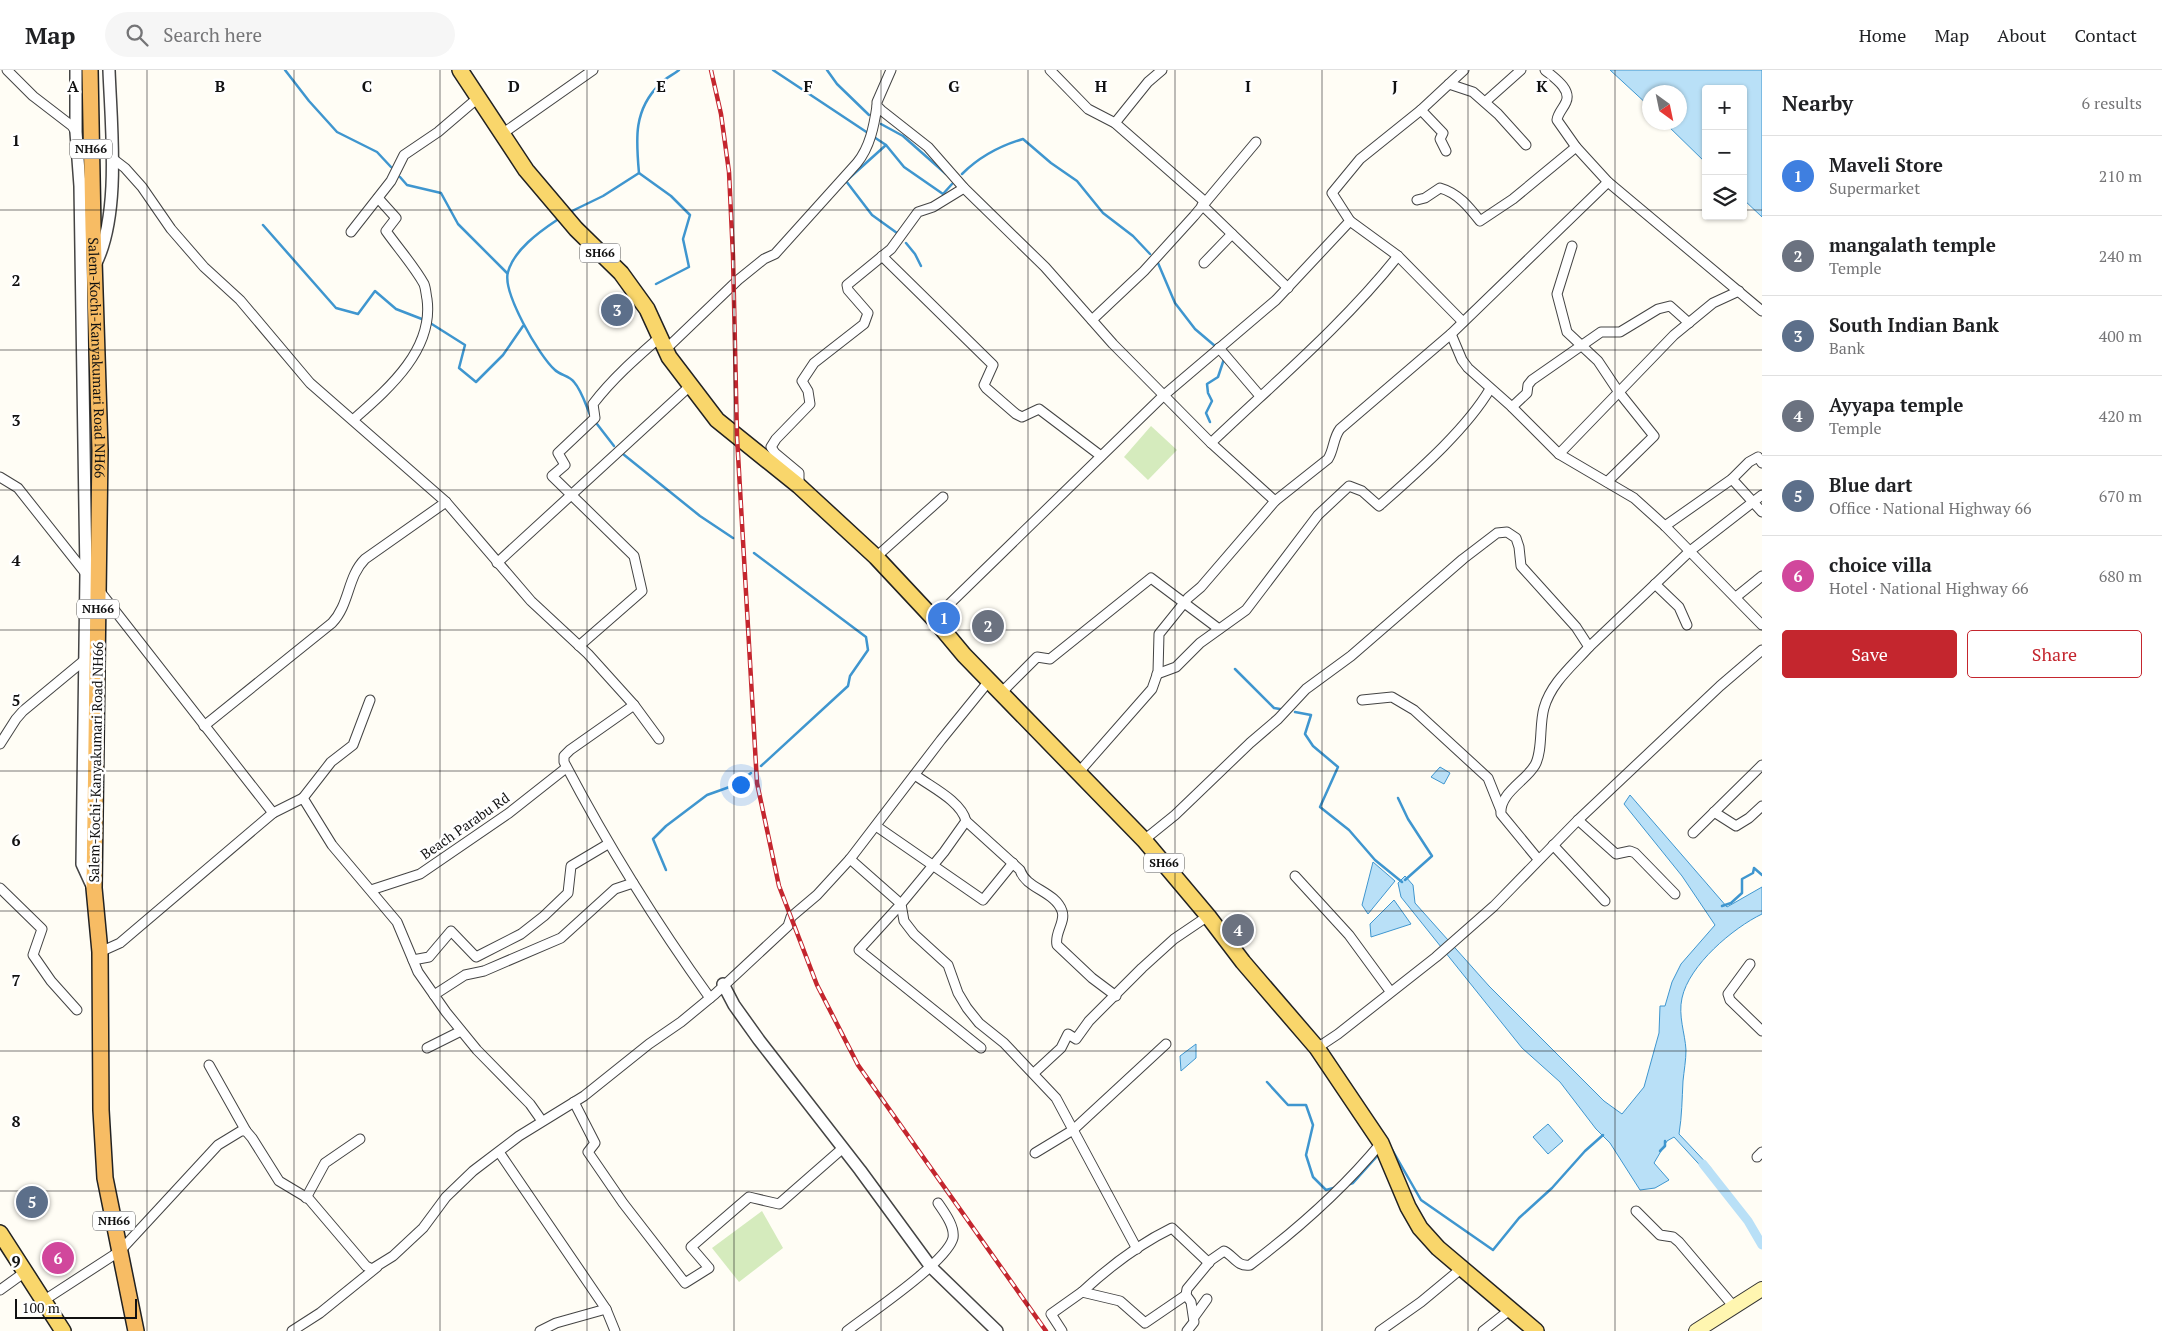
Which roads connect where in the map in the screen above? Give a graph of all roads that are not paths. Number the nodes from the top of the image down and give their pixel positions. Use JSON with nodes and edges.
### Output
{"nodes":[{"id":1,"x":8,"y":70,"type":"edge"},
{"id":2,"x":76,"y":70,"type":"edge"},
{"id":3,"x":90,"y":70,"type":"edge"},
{"id":4,"x":109,"y":70,"type":"edge"},
{"id":5,"x":460,"y":70,"type":"edge"},
{"id":6,"x":593,"y":70,"type":"edge"},
{"id":7,"x":890,"y":70,"type":"edge"},
{"id":8,"x":1162,"y":70,"type":"edge"},
{"id":9,"x":1464,"y":70,"type":"edge"},
{"id":10,"x":1521,"y":70,"type":"edge"},
{"id":11,"x":1545,"y":70,"type":"edge"},
{"id":12,"x":1057,"y":72,"type":"edge"},
{"id":13,"x":1449,"y":84,"type":"junction"},
{"id":14,"x":479,"y":97,"type":"junction"},
{"id":15,"x":1485,"y":102,"type":"junction"},
{"id":16,"x":877,"y":106,"type":"junction"},
{"id":17,"x":1421,"y":110,"type":"junction"},
{"id":18,"x":1115,"y":124,"type":"junction"},
{"id":19,"x":76,"y":132,"type":"junction"},
{"id":20,"x":502,"y":134,"type":"junction"},
{"id":21,"x":1256,"y":142,"type":"dead end"},
{"id":22,"x":1526,"y":145,"type":"dead end"},
{"id":23,"x":1576,"y":147,"type":"junction"},
{"id":24,"x":1446,"y":151,"type":"dead end"},
{"id":25,"x":112,"y":158,"type":"junction"},
{"id":26,"x":1608,"y":182,"type":"junction"},
{"id":27,"x":964,"y":188,"type":"junction"},
{"id":28,"x":378,"y":198,"type":"junction"},
{"id":29,"x":1417,"y":200,"type":"dead end"},
{"id":30,"x":1203,"y":203,"type":"junction"},
{"id":31,"x":1350,"y":221,"type":"junction"},
{"id":32,"x":351,"y":232,"type":"dead end"},
{"id":33,"x":1232,"y":234,"type":"junction"},
{"id":34,"x":1572,"y":246,"type":"dead end"},
{"id":35,"x":882,"y":256,"type":"junction"},
{"id":36,"x":1398,"y":256,"type":"junction"},
{"id":37,"x":1204,"y":263,"type":"dead end"},
{"id":38,"x":94,"y":266,"type":"junction"},
{"id":39,"x":1288,"y":288,"type":"junction"},
{"id":40,"x":1739,"y":291,"type":"junction"},
{"id":41,"x":1762,"y":311,"type":"edge"},
{"id":42,"x":1092,"y":320,"type":"junction"},
{"id":43,"x":1463,"y":322,"type":"junction"},
{"id":44,"x":1689,"y":323,"type":"junction"},
{"id":45,"x":1451,"y":334,"type":"junction"},
{"id":46,"x":663,"y":343,"type":"junction"},
{"id":47,"x":1583,"y":345,"type":"junction"},
{"id":48,"x":1220,"y":348,"type":"junction"},
{"id":49,"x":690,"y":386,"type":"junction"},
{"id":50,"x":1490,"y":388,"type":"junction"},
{"id":51,"x":1618,"y":391,"type":"junction"},
{"id":52,"x":1163,"y":396,"type":"junction"},
{"id":53,"x":1260,"y":396,"type":"junction"},
{"id":54,"x":1512,"y":407,"type":"junction"},
{"id":55,"x":354,"y":419,"type":"junction"},
{"id":56,"x":1211,"y":443,"type":"junction"},
{"id":57,"x":1559,"y":454,"type":"junction"},
{"id":58,"x":1102,"y":456,"type":"junction"},
{"id":59,"x":1762,"y":463,"type":"edge"},
{"id":60,"x":0,"y":477,"type":"edge"},
{"id":61,"x":1732,"y":479,"type":"junction"},
{"id":62,"x":1607,"y":482,"type":"junction"},
{"id":63,"x":799,"y":486,"type":"junction"},
{"id":64,"x":571,"y":494,"type":"junction"},
{"id":65,"x":1762,"y":495,"type":"edge"},
{"id":66,"x":943,"y":497,"type":"dead end"},
{"id":67,"x":1275,"y":501,"type":"junction"},
{"id":68,"x":446,"y":502,"type":"junction"},
{"id":69,"x":1754,"y":503,"type":"junction"},
{"id":70,"x":1762,"y":512,"type":"edge"},
{"id":71,"x":1666,"y":526,"type":"junction"},
{"id":72,"x":1690,"y":551,"type":"junction"},
{"id":73,"x":876,"y":557,"type":"junction"},
{"id":74,"x":497,"y":563,"type":"junction"},
{"id":75,"x":86,"y":574,"type":"junction"},
{"id":76,"x":1762,"y":576,"type":"edge"},
{"id":77,"x":1655,"y":584,"type":"junction"},
{"id":78,"x":98,"y":589,"type":"junction"},
{"id":79,"x":1736,"y":597,"type":"junction"},
{"id":80,"x":1183,"y":604,"type":"junction"},
{"id":81,"x":934,"y":619,"type":"junction"},
{"id":82,"x":1687,"y":625,"type":"dead end"},
{"id":83,"x":1762,"y":625,"type":"edge"},
{"id":84,"x":1219,"y":629,"type":"junction"},
{"id":85,"x":579,"y":646,"type":"junction"},
{"id":86,"x":1589,"y":648,"type":"junction"},
{"id":87,"x":97,"y":650,"type":"junction"},
{"id":88,"x":1762,"y":650,"type":"edge"},
{"id":89,"x":85,"y":660,"type":"junction"},
{"id":90,"x":1157,"y":674,"type":"junction"},
{"id":91,"x":989,"y":681,"type":"junction"},
{"id":92,"x":1001,"y":693,"type":"junction"},
{"id":93,"x":370,"y":700,"type":"dead end"},
{"id":94,"x":1362,"y":700,"type":"dead end"},
{"id":95,"x":634,"y":705,"type":"junction"},
{"id":96,"x":204,"y":726,"type":"junction"},
{"id":97,"x":658,"y":740,"type":"dead end"},
{"id":98,"x":0,"y":744,"type":"edge"},
{"id":99,"x":1762,"y":765,"type":"edge"},
{"id":100,"x":566,"y":768,"type":"junction"},
{"id":101,"x":1079,"y":772,"type":"junction"},
{"id":102,"x":915,"y":775,"type":"junction"},
{"id":103,"x":303,"y":798,"type":"junction"},
{"id":104,"x":1762,"y":806,"type":"edge"},
{"id":105,"x":1500,"y":808,"type":"junction"},
{"id":106,"x":1714,"y":812,"type":"junction"},
{"id":107,"x":273,"y":813,"type":"junction"},
{"id":108,"x":1578,"y":820,"type":"junction"},
{"id":109,"x":966,"y":822,"type":"junction"},
{"id":110,"x":876,"y":826,"type":"junction"},
{"id":111,"x":1692,"y":833,"type":"dead end"},
{"id":112,"x":1144,"y":840,"type":"junction"},
{"id":113,"x":608,"y":844,"type":"junction"},
{"id":114,"x":1553,"y":845,"type":"junction"},
{"id":115,"x":850,"y":859,"type":"junction"},
{"id":116,"x":1538,"y":859,"type":"junction"},
{"id":117,"x":1013,"y":863,"type":"junction"},
{"id":118,"x":933,"y":865,"type":"junction"},
{"id":119,"x":1294,"y":876,"type":"dead end"},
{"id":120,"x":633,"y":883,"type":"junction"},
{"id":121,"x":0,"y":888,"type":"edge"},
{"id":122,"x":94,"y":888,"type":"junction"},
{"id":123,"x":371,"y":890,"type":"junction"},
{"id":124,"x":1675,"y":894,"type":"dead end"},
{"id":125,"x":1605,"y":901,"type":"dead end"},
{"id":126,"x":901,"y":904,"type":"junction"},
{"id":127,"x":1208,"y":916,"type":"junction"},
{"id":128,"x":100,"y":952,"type":"junction"},
{"id":129,"x":413,"y":960,"type":"junction"},
{"id":130,"x":1750,"y":964,"type":"dead end"},
{"id":131,"x":723,"y":984,"type":"junction"},
{"id":132,"x":1390,"y":991,"type":"junction"},
{"id":133,"x":434,"y":995,"type":"junction"},
{"id":134,"x":1116,"y":996,"type":"junction"},
{"id":135,"x":710,"y":998,"type":"junction"},
{"id":136,"x":77,"y":1010,"type":"dead end"},
{"id":137,"x":461,"y":1031,"type":"junction"},
{"id":138,"x":1762,"y":1031,"type":"edge"},
{"id":139,"x":1166,"y":1044,"type":"dead end"},
{"id":140,"x":427,"y":1048,"type":"dead end"},
{"id":141,"x":981,"y":1048,"type":"dead end"},
{"id":142,"x":1317,"y":1048,"type":"junction"},
{"id":143,"x":210,"y":1065,"type":"dead end"},
{"id":144,"x":1034,"y":1073,"type":"junction"},
{"id":145,"x":574,"y":1102,"type":"junction"},
{"id":146,"x":542,"y":1121,"type":"junction"},
{"id":147,"x":1073,"y":1130,"type":"junction"},
{"id":148,"x":246,"y":1131,"type":"junction"},
{"id":149,"x":360,"y":1139,"type":"dead end"},
{"id":150,"x":1381,"y":1143,"type":"junction"},
{"id":151,"x":843,"y":1148,"type":"junction"},
{"id":152,"x":499,"y":1152,"type":"junction"},
{"id":153,"x":1035,"y":1153,"type":"dead end"},
{"id":154,"x":306,"y":1198,"type":"junction"},
{"id":155,"x":938,"y":1203,"type":"dead end"},
{"id":156,"x":1636,"y":1211,"type":"dead end"},
{"id":157,"x":0,"y":1233,"type":"edge"},
{"id":158,"x":1137,"y":1249,"type":"junction"},
{"id":159,"x":120,"y":1251,"type":"junction"},
{"id":160,"x":1209,"y":1263,"type":"junction"},
{"id":161,"x":377,"y":1267,"type":"junction"},
{"id":162,"x":931,"y":1267,"type":"junction"},
{"id":163,"x":1462,"y":1268,"type":"junction"},
{"id":164,"x":25,"y":1272,"type":"junction"},
{"id":165,"x":1762,"y":1288,"type":"edge"},
{"id":166,"x":0,"y":1290,"type":"edge"},
{"id":167,"x":1082,"y":1292,"type":"junction"},
{"id":168,"x":1186,"y":1295,"type":"junction"},
{"id":169,"x":1207,"y":1299,"type":"dead end"},
{"id":170,"x":44,"y":1301,"type":"junction"},
{"id":171,"x":1735,"y":1308,"type":"junction"},
{"id":172,"x":606,"y":1309,"type":"junction"},
{"id":173,"x":1511,"y":1309,"type":"junction"},
{"id":174,"x":1194,"y":1316,"type":"junction"},
{"id":175,"x":63,"y":1331,"type":"edge"},
{"id":176,"x":136,"y":1331,"type":"edge"},
{"id":177,"x":292,"y":1331,"type":"edge"},
{"id":178,"x":540,"y":1331,"type":"edge"},
{"id":179,"x":615,"y":1331,"type":"edge"},
{"id":180,"x":847,"y":1331,"type":"edge"},
{"id":181,"x":997,"y":1331,"type":"edge"},
{"id":182,"x":1062,"y":1331,"type":"edge"},
{"id":183,"x":1187,"y":1331,"type":"edge"},
{"id":184,"x":1380,"y":1331,"type":"edge"},
{"id":185,"x":1483,"y":1331,"type":"edge"},
{"id":186,"x":1536,"y":1331,"type":"edge"},
{"id":187,"x":1696,"y":1331,"type":"edge"}],
"edges":[{"from":1,"to":19,"type":"street"},
{"from":2,"to":19,"type":"street"},
{"from":3,"to":38,"type":"highway","name":"Salem-Kochi-Kanyakumari Road NH66","number":"NH66"},
{"from":4,"to":25,"type":"street"},
{"from":5,"to":14,"type":"main road","number":"SH66"},
{"from":6,"to":20,"type":"street"},
{"from":7,"to":16,"type":"street"},
{"from":8,"to":18,"type":"street"},
{"from":9,"to":13,"type":"street"},
{"from":10,"to":15,"type":"street"},
{"from":11,"to":23,"type":"street"},
{"from":12,"to":18,"type":"street"},
{"from":13,"to":15,"type":"street"},
{"from":13,"to":17,"type":"street"},
{"from":14,"to":20,"type":"main road","number":"SH66"},
{"from":14,"to":28,"type":"street"},
{"from":15,"to":22,"type":"street"},
{"from":16,"to":27,"type":"street"},
{"from":16,"to":46,"type":"street"},
{"from":17,"to":24,"type":"street"},
{"from":17,"to":31,"type":"street"},
{"from":18,"to":30,"type":"street"},
{"from":19,"to":75,"type":"street"},
{"from":20,"to":46,"type":"main road","number":"SH66"},
{"from":21,"to":30,"type":"street"},
{"from":23,"to":26,"type":"street"},
{"from":23,"to":29,"type":"street"},
{"from":25,"to":38,"type":"street"},
{"from":25,"to":55,"type":"street"},
{"from":26,"to":40,"type":"street"},
{"from":26,"to":43,"type":"street"},
{"from":27,"to":35,"type":"street"},
{"from":27,"to":42,"type":"street"},
{"from":28,"to":32,"type":"street"},
{"from":28,"to":55,"type":"street"},
{"from":30,"to":33,"type":"street"},
{"from":30,"to":42,"type":"street"},
{"from":31,"to":36,"type":"street"},
{"from":31,"to":39,"type":"street"},
{"from":33,"to":37,"type":"street"},
{"from":33,"to":39,"type":"street"},
{"from":34,"to":47,"type":"street"},
{"from":35,"to":58,"type":"street"},
{"from":35,"to":63,"type":"street"},
{"from":36,"to":43,"type":"street"},
{"from":36,"to":53,"type":"street"},
{"from":38,"to":78,"type":"highway","name":"Salem-Kochi-Kanyakumari Road NH66","number":"NH66"},
{"from":39,"to":48,"type":"street"},
{"from":40,"to":41,"type":"street"},
{"from":40,"to":44,"type":"street"},
{"from":42,"to":52,"type":"street"},
{"from":43,"to":45,"type":"street"},
{"from":44,"to":47,"type":"street"},
{"from":44,"to":51,"type":"street"},
{"from":45,"to":50,"type":"street"},
{"from":45,"to":67,"type":"street"},
{"from":46,"to":49,"type":"main road","number":"SH66"},
{"from":46,"to":64,"type":"street"},
{"from":47,"to":51,"type":"street"},
{"from":47,"to":54,"type":"street"},
{"from":48,"to":52,"type":"street"},
{"from":48,"to":53,"type":"street"},
{"from":49,"to":63,"type":"main road","number":"SH66"},
{"from":49,"to":64,"type":"street"},
{"from":50,"to":54,"type":"street"},
{"from":50,"to":84,"type":"street"},
{"from":51,"to":57,"type":"street"},
{"from":51,"to":62,"type":"street"},
{"from":52,"to":56,"type":"street"},
{"from":52,"to":58,"type":"street"},
{"from":53,"to":56,"type":"street"},
{"from":54,"to":57,"type":"street"},
{"from":55,"to":68,"type":"street"},
{"from":56,"to":67,"type":"street"},
{"from":57,"to":62,"type":"street"},
{"from":58,"to":81,"type":"street"},
{"from":59,"to":61,"type":"street"},
{"from":60,"to":75,"type":"street"},
{"from":61,"to":69,"type":"street"},
{"from":61,"to":71,"type":"street"},
{"from":62,"to":71,"type":"street"},
{"from":63,"to":73,"type":"main road","number":"SH66"},
{"from":64,"to":74,"type":"street"},
{"from":64,"to":85,"type":"street"},
{"from":65,"to":69,"type":"street"},
{"from":66,"to":73,"type":"street"},
{"from":67,"to":80,"type":"street"},
{"from":68,"to":74,"type":"street"},
{"from":68,"to":96,"type":"street"},
{"from":69,"to":70,"type":"street"},
{"from":69,"to":72,"type":"street"},
{"from":71,"to":72,"type":"street"},
{"from":72,"to":77,"type":"street"},
{"from":72,"to":79,"type":"street"},
{"from":73,"to":81,"type":"main road","number":"SH66"},
{"from":74,"to":85,"type":"street"},
{"from":75,"to":78,"type":"street"},
{"from":75,"to":89,"type":"street"},
{"from":76,"to":79,"type":"street"},
{"from":77,"to":82,"type":"street"},
{"from":77,"to":86,"type":"street"},
{"from":78,"to":87,"type":"highway","name":"Salem-Kochi-Kanyakumari Road NH66","number":"NH66"},
{"from":78,"to":96,"type":"street"},
{"from":79,"to":83,"type":"street"},
{"from":80,"to":84,"type":"street"},
{"from":80,"to":90,"type":"street"},
{"from":80,"to":92,"type":"street"},
{"from":81,"to":91,"type":"main road","number":"SH66"},
{"from":84,"to":90,"type":"street"},
{"from":85,"to":95,"type":"street"},
{"from":86,"to":105,"type":"street"},
{"from":86,"to":112,"type":"street"},
{"from":87,"to":89,"type":"street"},
{"from":87,"to":122,"type":"highway","name":"Salem-Kochi-Kanyakumari Road NH66","number":"NH66"},
{"from":88,"to":108,"type":"street"},
{"from":89,"to":98,"type":"street"},
{"from":89,"to":122,"type":"street"},
{"from":90,"to":101,"type":"street"},
{"from":91,"to":92,"type":"main road","number":"SH66"},
{"from":91,"to":102,"type":"street"},
{"from":92,"to":101,"type":"main road","number":"SH66"},
{"from":93,"to":103,"type":"street"},
{"from":94,"to":105,"type":"street"},
{"from":95,"to":97,"type":"street"},
{"from":95,"to":100,"type":"street"},
{"from":96,"to":107,"type":"street"},
{"from":99,"to":106,"type":"street"},
{"from":100,"to":113,"type":"street"},
{"from":100,"to":123,"type":"street","name":"Beach Parabu Rd"},
{"from":101,"to":112,"type":"main road","number":"SH66"},
{"from":102,"to":109,"type":"street"},
{"from":102,"to":110,"type":"street"},
{"from":103,"to":107,"type":"street"},
{"from":103,"to":123,"type":"street"},
{"from":104,"to":106,"type":"street"},
{"from":105,"to":116,"type":"street"},
{"from":106,"to":111,"type":"street"},
{"from":107,"to":128,"type":"street"},
{"from":108,"to":114,"type":"street"},
{"from":108,"to":124,"type":"street"},
{"from":109,"to":117,"type":"street"},
{"from":109,"to":118,"type":"street"},
{"from":110,"to":115,"type":"street"},
{"from":110,"to":118,"type":"street"},
{"from":112,"to":127,"type":"main road","number":"SH66"},
{"from":113,"to":120,"type":"street"},
{"from":113,"to":129,"type":"street"},
{"from":114,"to":116,"type":"street"},
{"from":114,"to":125,"type":"street"},
{"from":115,"to":126,"type":"street"},
{"from":115,"to":131,"type":"street"},
{"from":116,"to":132,"type":"street"},
{"from":117,"to":118,"type":"street"},
{"from":117,"to":134,"type":"street"},
{"from":118,"to":126,"type":"street"},
{"from":119,"to":132,"type":"street"},
{"from":120,"to":133,"type":"street"},
{"from":120,"to":135,"type":"street"},
{"from":121,"to":136,"type":"street"},
{"from":122,"to":128,"type":"highway","name":"Salem-Kochi-Kanyakumari Road NH66","number":"NH66"},
{"from":123,"to":129,"type":"street"},
{"from":126,"to":141,"type":"street"},
{"from":126,"to":144,"type":"street"},
{"from":127,"to":134,"type":"street"},
{"from":127,"to":142,"type":"main road","number":"SH66"},
{"from":128,"to":159,"type":"highway","name":"Salem-Kochi-Kanyakumari Road NH66","number":"NH66"},
{"from":129,"to":133,"type":"street"},
{"from":130,"to":138,"type":"street"},
{"from":131,"to":135,"type":"street"},
{"from":131,"to":151,"type":"street"},
{"from":132,"to":142,"type":"street"},
{"from":133,"to":137,"type":"street"},
{"from":134,"to":144,"type":"street"},
{"from":135,"to":145,"type":"street"},
{"from":137,"to":140,"type":"street"},
{"from":137,"to":146,"type":"street"},
{"from":139,"to":147,"type":"street"},
{"from":142,"to":150,"type":"main road","number":"SH66"},
{"from":143,"to":148,"type":"street"},
{"from":144,"to":147,"type":"street"},
{"from":145,"to":146,"type":"street"},
{"from":145,"to":151,"type":"street"},
{"from":146,"to":152,"type":"street"},
{"from":147,"to":153,"type":"street"},
{"from":147,"to":158,"type":"street"},
{"from":148,"to":154,"type":"street"},
{"from":148,"to":159,"type":"street"},
{"from":149,"to":154,"type":"street"},
{"from":150,"to":160,"type":"street"},
{"from":150,"to":163,"type":"main road","number":"SH66"},
{"from":151,"to":162,"type":"street"},
{"from":152,"to":161,"type":"street"},
{"from":152,"to":172,"type":"street"},
{"from":154,"to":161,"type":"street"},
{"from":155,"to":162,"type":"street"},
{"from":156,"to":171,"type":"street"},
{"from":157,"to":164,"type":"main road"},
{"from":158,"to":160,"type":"street"},
{"from":158,"to":167,"type":"street"},
{"from":159,"to":170,"type":"street"},
{"from":159,"to":176,"type":"highway","name":"Salem-Kochi-Kanyakumari Road NH66","number":"NH66"},
{"from":160,"to":168,"type":"street"},
{"from":161,"to":177,"type":"street"},
{"from":162,"to":180,"type":"street"},
{"from":162,"to":181,"type":"street"},
{"from":163,"to":173,"type":"main road","number":"SH66"},
{"from":163,"to":184,"type":"street"},
{"from":164,"to":166,"type":"street"},
{"from":164,"to":170,"type":"main road"},
{"from":165,"to":171,"type":"main road"},
{"from":167,"to":168,"type":"street"},
{"from":167,"to":182,"type":"street"},
{"from":168,"to":174,"type":"street"},
{"from":169,"to":174,"type":"street"},
{"from":170,"to":175,"type":"main road"},
{"from":171,"to":187,"type":"main road"},
{"from":172,"to":178,"type":"street"},
{"from":172,"to":179,"type":"street"},
{"from":173,"to":185,"type":"street"},
{"from":173,"to":186,"type":"main road","number":"SH66"},
{"from":174,"to":183,"type":"street"}]}
